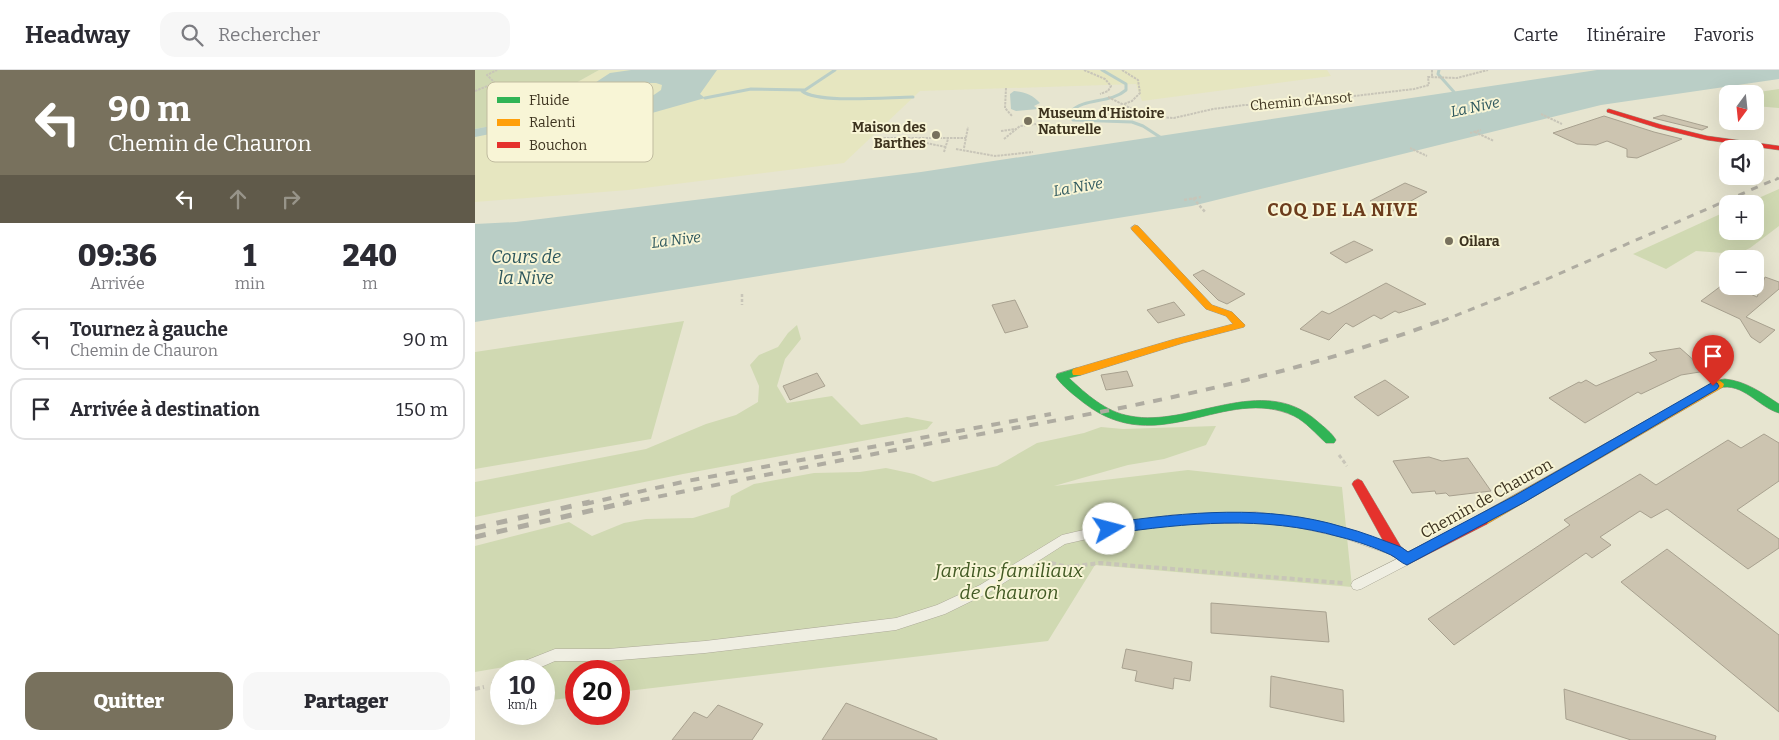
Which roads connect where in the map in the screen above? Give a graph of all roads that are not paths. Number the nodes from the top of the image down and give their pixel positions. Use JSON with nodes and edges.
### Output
{"nodes":[{"id":1,"x":1609,"y":111,"type":"dead end"},
{"id":2,"x":1779,"y":148,"type":"edge"},
{"id":3,"x":1135,"y":228,"type":"dead end"},
{"id":4,"x":1779,"y":409,"type":"edge"},
{"id":5,"x":1330,"y":440,"type":"road end"},
{"id":6,"x":1358,"y":484,"type":"road end"},
{"id":7,"x":1396,"y":552,"type":"junction"},
{"id":8,"x":1407,"y":559,"type":"junction"},
{"id":9,"x":1357,"y":585,"type":"road end"},
{"id":10,"x":543,"y":660,"type":"edge"}],
"edges":[{"from":1,"to":2,"type":"street"},
{"from":3,"to":5,"type":"street"},
{"from":4,"to":8,"type":"street","name":"Chemin de Chauron"},
{"from":6,"to":7,"type":"street"},
{"from":7,"to":8,"type":"street"},
{"from":7,"to":10,"type":"lane"},
{"from":8,"to":9,"type":"lane"}]}
